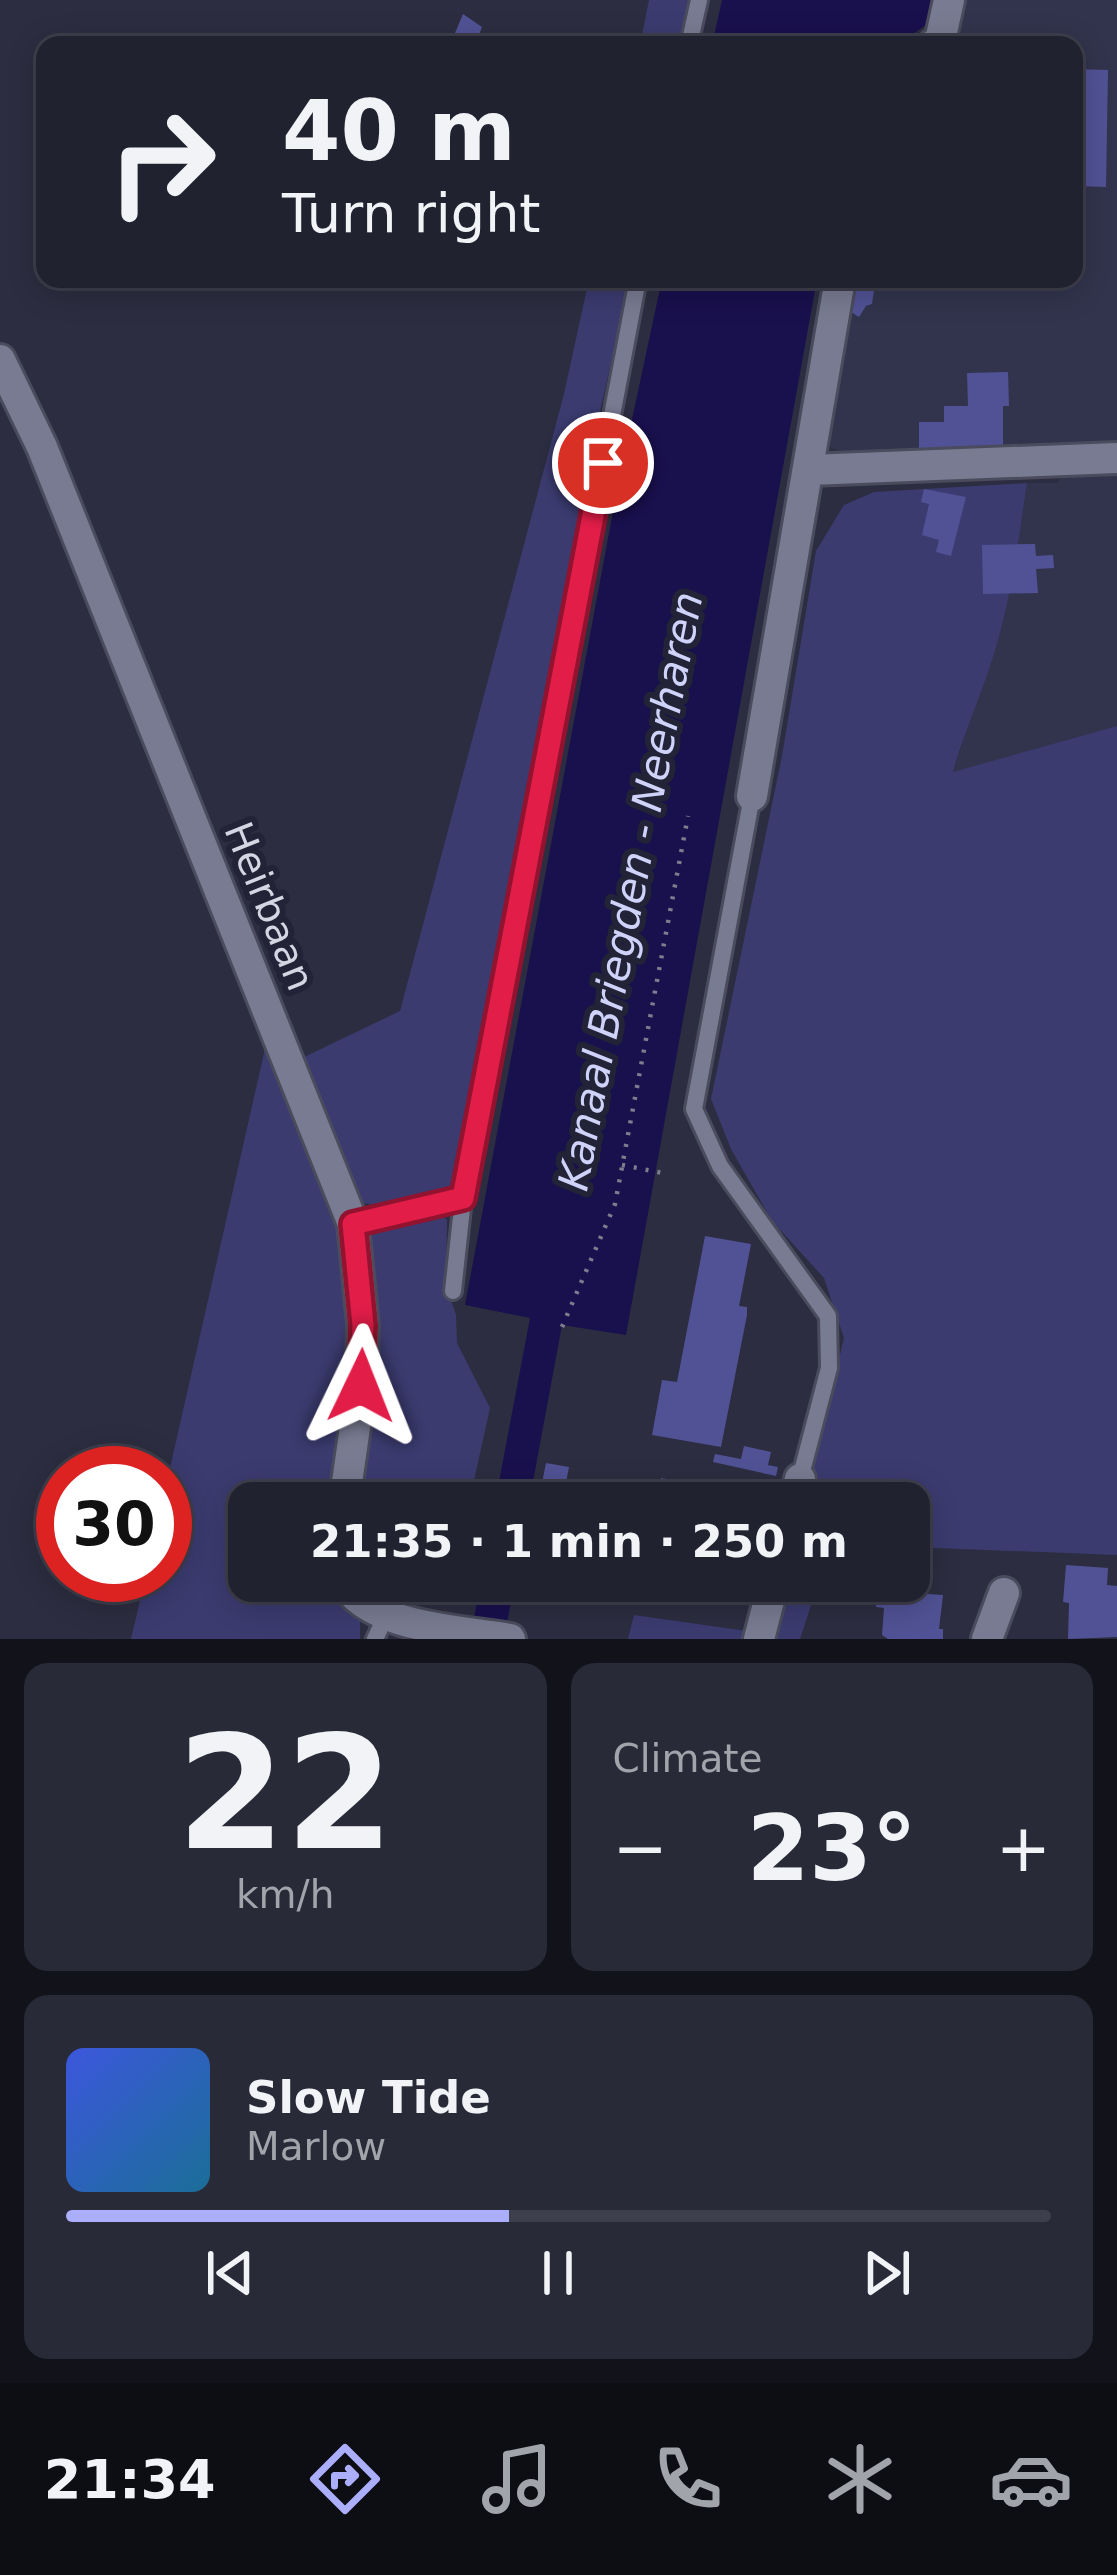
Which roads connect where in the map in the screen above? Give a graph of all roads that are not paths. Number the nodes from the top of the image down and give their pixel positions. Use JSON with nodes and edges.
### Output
{"nodes":[{"id":1,"x":699,"y":0,"type":"edge"},
{"id":2,"x":949,"y":0,"type":"edge"},
{"id":3,"x":691,"y":36,"type":"edge"},
{"id":4,"x":941,"y":36,"type":"edge"},
{"id":5,"x":636,"y":288,"type":"edge"},
{"id":6,"x":839,"y":288,"type":"edge"},
{"id":7,"x":0,"y":360,"type":"edge"},
{"id":8,"x":1117,"y":458,"type":"edge"},
{"id":9,"x":809,"y":470,"type":"junction"},
{"id":10,"x":752,"y":796,"type":"joint"},
{"id":11,"x":463,"y":1198,"type":"junction"},
{"id":12,"x":353,"y":1224,"type":"junction"},
{"id":13,"x":454,"y":1291,"type":"dead end"},
{"id":14,"x":347,"y":1482,"type":"edge"},
{"id":15,"x":799,"y":1482,"type":"edge"},
{"id":16,"x":1004,"y":1593,"type":"dead end"},
{"id":17,"x":356,"y":1602,"type":"edge"},
{"id":18,"x":769,"y":1602,"type":"edge"},
{"id":19,"x":380,"y":1628,"type":"edge"},
{"id":20,"x":510,"y":1639,"type":"edge"},
{"id":21,"x":759,"y":1639,"type":"edge"},
{"id":22,"x":987,"y":1639,"type":"edge"}],
"edges":[{"from":1,"to":3,"type":"lane"},
{"from":2,"to":4,"type":"street"},
{"from":5,"to":11,"type":"lane"},
{"from":6,"to":9,"type":"street"},
{"from":7,"to":12,"type":"street","name":"Heirbaan"},
{"from":8,"to":9,"type":"street"},
{"from":9,"to":10,"type":"street"},
{"from":10,"to":15,"type":"lane"},
{"from":11,"to":12,"type":"lane"},
{"from":11,"to":13,"type":"lane"},
{"from":12,"to":14,"type":"street","name":"Heirbaan"},
{"from":16,"to":22,"type":"street"},
{"from":17,"to":19,"type":"street"},
{"from":18,"to":21,"type":"street"},
{"from":19,"to":20,"type":"street"}]}
